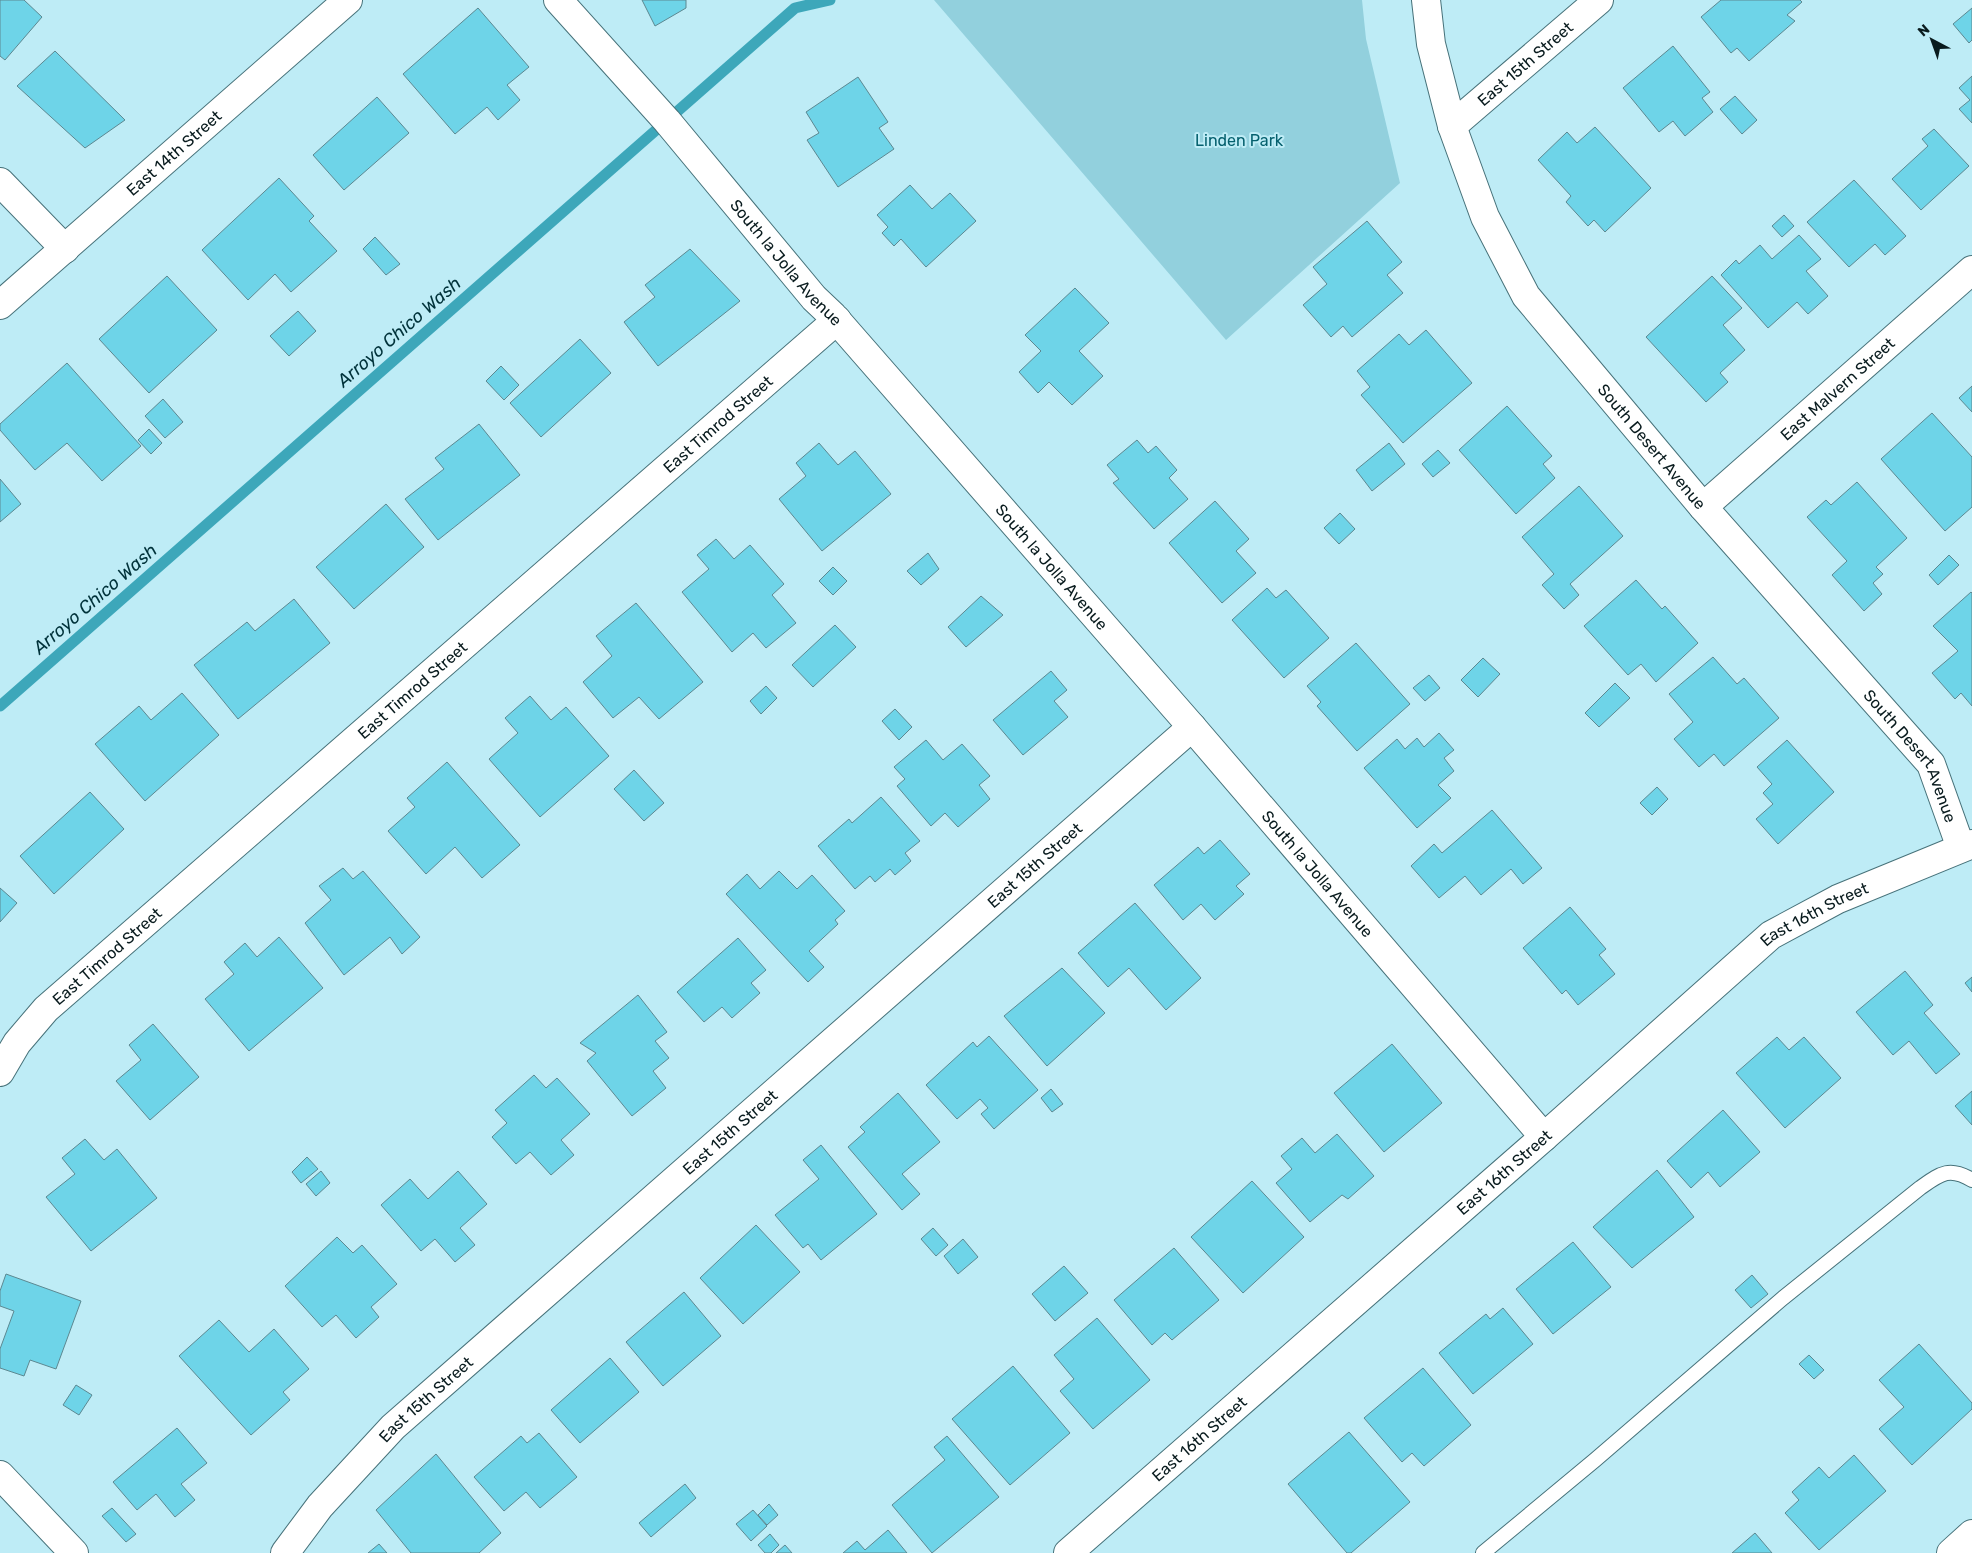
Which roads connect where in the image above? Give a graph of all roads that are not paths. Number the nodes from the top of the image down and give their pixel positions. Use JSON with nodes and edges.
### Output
{"nodes":[{"id":1,"x":348,"y":0,"type":"edge"},
{"id":2,"x":558,"y":0,"type":"edge"},
{"id":3,"x":1426,"y":0,"type":"edge"},
{"id":4,"x":1599,"y":0,"type":"edge"},
{"id":5,"x":1452,"y":126,"type":"junction"},
{"id":6,"x":0,"y":182,"type":"edge"},
{"id":7,"x":64,"y":249,"type":"junction"},
{"id":8,"x":1972,"y":270,"type":"edge"},
{"id":9,"x":0,"y":304,"type":"edge"},
{"id":10,"x":837,"y":320,"type":"junction"},
{"id":11,"x":1703,"y":507,"type":"junction"},
{"id":12,"x":1192,"y":727,"type":"junction"},
{"id":13,"x":1966,"y":846,"type":"edge"},
{"id":14,"x":0,"y":1072,"type":"edge"},
{"id":15,"x":1544,"y":1137,"type":"junction"},
{"id":16,"x":1972,"y":1180,"type":"edge"},
{"id":17,"x":0,"y":1475,"type":"edge"},
{"id":18,"x":1972,"y":1534,"type":"edge"},
{"id":19,"x":74,"y":1553,"type":"edge"},
{"id":20,"x":285,"y":1553,"type":"edge"},
{"id":21,"x":1068,"y":1553,"type":"edge"},
{"id":22,"x":1484,"y":1553,"type":"edge"},
{"id":23,"x":1951,"y":1553,"type":"edge"}],
"edges":[{"from":1,"to":7,"type":"street","name":"East 14th Street"},
{"from":2,"to":10,"type":"street","name":"South la Jolla Avenue"},
{"from":3,"to":5,"type":"street","name":"South Desert Avenue"},
{"from":4,"to":5,"type":"street","name":"East 15th Street"},
{"from":5,"to":11,"type":"street","name":"South Desert Avenue"},
{"from":6,"to":7,"type":"street"},
{"from":7,"to":9,"type":"street","name":"East 14th Street"},
{"from":8,"to":11,"type":"street","name":"East Malvern Street"},
{"from":10,"to":12,"type":"street","name":"South la Jolla Avenue"},
{"from":10,"to":14,"type":"street","name":"East Timrod Street"},
{"from":11,"to":13,"type":"street","name":"South Desert Avenue"},
{"from":12,"to":15,"type":"street","name":"South la Jolla Avenue"},
{"from":12,"to":20,"type":"street","name":"East 15th Street"},
{"from":13,"to":15,"type":"street","name":"East 16th Street"},
{"from":15,"to":21,"type":"street","name":"East 16th Street"},
{"from":16,"to":22,"type":"lane"},
{"from":17,"to":19,"type":"street"},
{"from":18,"to":23,"type":"street"}]}
